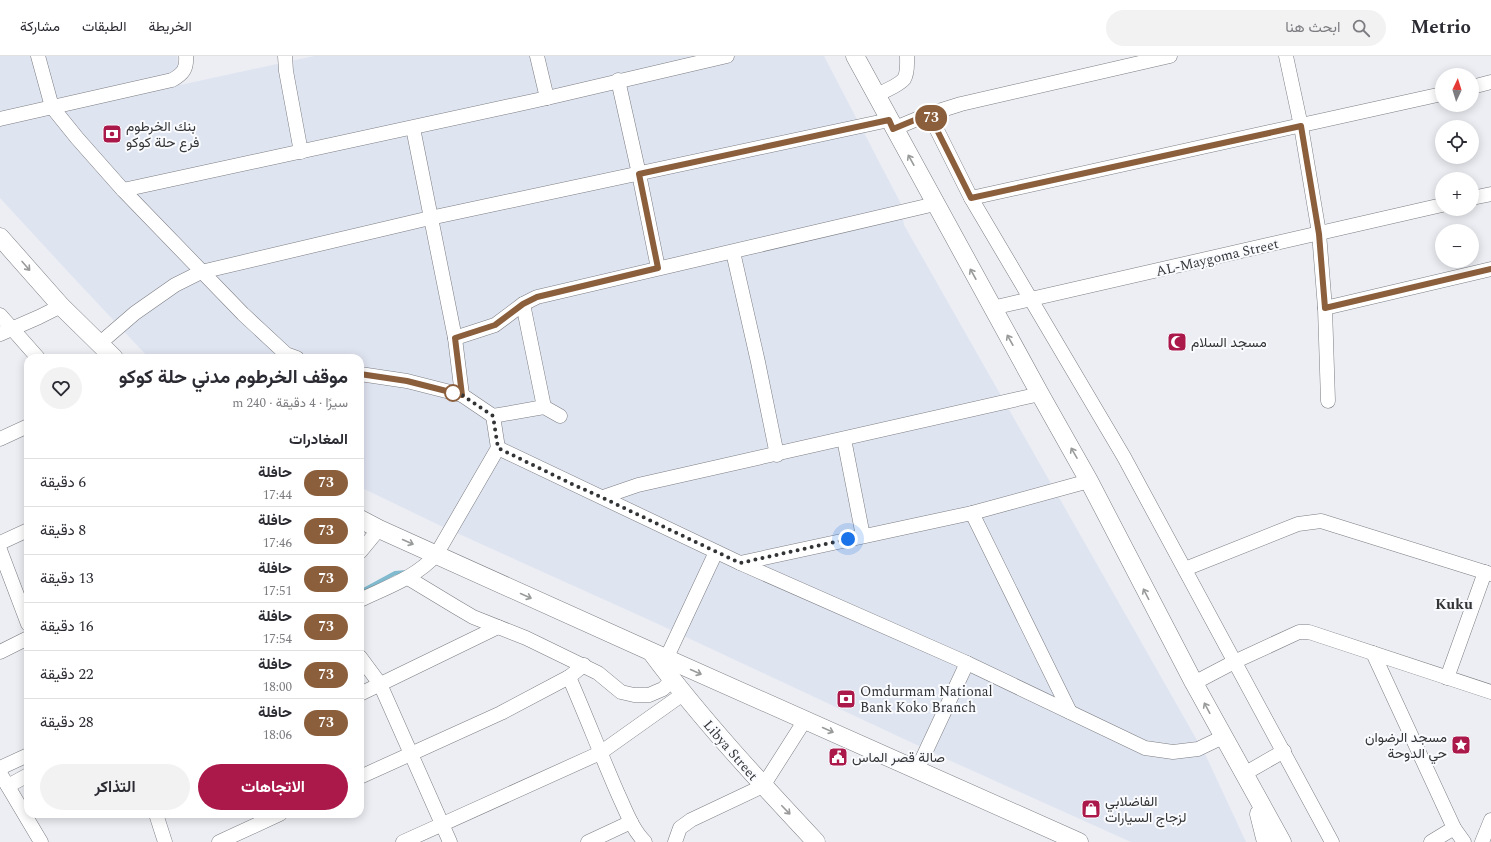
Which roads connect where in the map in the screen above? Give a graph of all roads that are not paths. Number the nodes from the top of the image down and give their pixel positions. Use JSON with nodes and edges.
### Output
{"nodes":[{"id":1,"x":38,"y":56,"type":"edge"},
{"id":2,"x":186,"y":56,"type":"edge"},
{"id":3,"x":285,"y":56,"type":"edge"},
{"id":4,"x":537,"y":56,"type":"edge"},
{"id":5,"x":727,"y":56,"type":"edge"},
{"id":6,"x":855,"y":56,"type":"edge"},
{"id":7,"x":907,"y":56,"type":"edge"},
{"id":8,"x":1170,"y":56,"type":"edge"},
{"id":9,"x":1286,"y":56,"type":"edge"},
{"id":10,"x":618,"y":80,"type":"junction"},
{"id":11,"x":1491,"y":82,"type":"edge"},
{"id":12,"x":1479,"y":85,"type":"edge"},
{"id":13,"x":876,"y":95,"type":"junction"},
{"id":14,"x":1435,"y":96,"type":"edge"},
{"id":15,"x":547,"y":98,"type":"junction"},
{"id":16,"x":52,"y":107,"type":"junction"},
{"id":17,"x":929,"y":114,"type":"junction"},
{"id":18,"x":0,"y":119,"type":"edge"},
{"id":19,"x":891,"y":124,"type":"junction"},
{"id":20,"x":1301,"y":126,"type":"junction"},
{"id":21,"x":413,"y":128,"type":"junction"},
{"id":22,"x":301,"y":152,"type":"junction"},
{"id":23,"x":639,"y":174,"type":"junction"},
{"id":24,"x":123,"y":190,"type":"junction"},
{"id":25,"x":1491,"y":194,"type":"edge"},
{"id":26,"x":1479,"y":197,"type":"edge"},
{"id":27,"x":971,"y":198,"type":"junction"},
{"id":28,"x":935,"y":204,"type":"junction"},
{"id":29,"x":1435,"y":207,"type":"edge"},
{"id":30,"x":430,"y":218,"type":"junction"},
{"id":31,"x":1319,"y":234,"type":"junction"},
{"id":32,"x":0,"y":237,"type":"edge"},
{"id":33,"x":733,"y":252,"type":"junction"},
{"id":34,"x":658,"y":268,"type":"junction"},
{"id":35,"x":1491,"y":269,"type":"edge"},
{"id":36,"x":202,"y":272,"type":"junction"},
{"id":37,"x":1030,"y":300,"type":"junction"},
{"id":38,"x":523,"y":304,"type":"junction"},
{"id":39,"x":61,"y":306,"type":"junction"},
{"id":40,"x":992,"y":308,"type":"junction"},
{"id":41,"x":1325,"y":308,"type":"junction"},
{"id":42,"x":0,"y":315,"type":"edge"},
{"id":43,"x":6,"y":331,"type":"edge"},
{"id":44,"x":455,"y":338,"type":"junction"},
{"id":45,"x":99,"y":344,"type":"junction"},
{"id":46,"x":33,"y":354,"type":"edge"},
{"id":47,"x":110,"y":354,"type":"edge"},
{"id":48,"x":286,"y":354,"type":"edge"},
{"id":49,"x":364,"y":375,"type":"edge"},
{"id":50,"x":1040,"y":394,"type":"junction"},
{"id":51,"x":462,"y":395,"type":"junction"},
{"id":52,"x":1328,"y":401,"type":"dead end"},
{"id":53,"x":544,"y":407,"type":"junction"},
{"id":54,"x":493,"y":416,"type":"junction"},
{"id":55,"x":560,"y":416,"type":"dead end"},
{"id":56,"x":24,"y":428,"type":"edge"},
{"id":57,"x":0,"y":439,"type":"edge"},
{"id":58,"x":844,"y":439,"type":"junction"},
{"id":59,"x":498,"y":448,"type":"junction"},
{"id":60,"x":776,"y":455,"type":"junction"},
{"id":61,"x":1089,"y":481,"type":"junction"},
{"id":62,"x":603,"y":498,"type":"junction"},
{"id":63,"x":972,"y":513,"type":"junction"},
{"id":64,"x":364,"y":521,"type":"edge"},
{"id":65,"x":379,"y":529,"type":"junction"},
{"id":66,"x":24,"y":532,"type":"edge"},
{"id":67,"x":863,"y":536,"type":"junction"},
{"id":68,"x":0,"y":543,"type":"edge"},
{"id":69,"x":364,"y":547,"type":"edge"},
{"id":70,"x":0,"y":550,"type":"edge"},
{"id":71,"x":716,"y":552,"type":"junction"},
{"id":72,"x":436,"y":555,"type":"junction"},
{"id":73,"x":740,"y":563,"type":"junction"},
{"id":74,"x":1185,"y":569,"type":"junction"},
{"id":75,"x":1488,"y":573,"type":"edge"},
{"id":76,"x":408,"y":578,"type":"junction"},
{"id":77,"x":364,"y":598,"type":"edge"},
{"id":78,"x":24,"y":613,"type":"edge"},
{"id":79,"x":498,"y":627,"type":"junction"},
{"id":80,"x":24,"y":640,"type":"edge"},
{"id":81,"x":0,"y":652,"type":"edge"},
{"id":82,"x":1373,"y":653,"type":"junction"},
{"id":83,"x":659,"y":655,"type":"junction"},
{"id":84,"x":364,"y":662,"type":"edge"},
{"id":85,"x":1234,"y":662,"type":"junction"},
{"id":86,"x":967,"y":663,"type":"junction"},
{"id":87,"x":584,"y":665,"type":"junction"},
{"id":88,"x":569,"y":677,"type":"junction"},
{"id":89,"x":1447,"y":678,"type":"junction"},
{"id":90,"x":1194,"y":683,"type":"junction"},
{"id":91,"x":380,"y":684,"type":"junction"},
{"id":92,"x":677,"y":687,"type":"junction"},
{"id":93,"x":364,"y":692,"type":"edge"},
{"id":94,"x":1491,"y":692,"type":"edge"},
{"id":95,"x":1070,"y":712,"type":"junction"},
{"id":96,"x":805,"y":720,"type":"junction"},
{"id":97,"x":1222,"y":737,"type":"junction"},
{"id":98,"x":1284,"y":751,"type":"junction"},
{"id":99,"x":411,"y":753,"type":"junction"},
{"id":100,"x":600,"y":754,"type":"junction"},
{"id":101,"x":24,"y":757,"type":"edge"},
{"id":102,"x":0,"y":768,"type":"edge"},
{"id":103,"x":917,"y":770,"type":"junction"},
{"id":104,"x":0,"y":773,"type":"edge"},
{"id":105,"x":1244,"y":774,"type":"junction"},
{"id":106,"x":364,"y":775,"type":"edge"},
{"id":107,"x":24,"y":777,"type":"edge"},
{"id":108,"x":8,"y":786,"type":"junction"},
{"id":109,"x":763,"y":786,"type":"junction"},
{"id":110,"x":1254,"y":791,"type":"junction"},
{"id":111,"x":24,"y":813,"type":"edge"},
{"id":112,"x":27,"y":818,"type":"edge"},
{"id":113,"x":157,"y":818,"type":"edge"},
{"id":114,"x":271,"y":818,"type":"edge"},
{"id":115,"x":1491,"y":820,"type":"edge"},
{"id":116,"x":631,"y":822,"type":"junction"},
{"id":117,"x":442,"y":824,"type":"junction"},
{"id":118,"x":1454,"y":828,"type":"junction"},
{"id":119,"x":41,"y":842,"type":"edge"},
{"id":120,"x":165,"y":842,"type":"edge"},
{"id":121,"x":219,"y":842,"type":"edge"},
{"id":122,"x":403,"y":842,"type":"edge"},
{"id":123,"x":450,"y":842,"type":"edge"},
{"id":124,"x":588,"y":842,"type":"edge"},
{"id":125,"x":645,"y":842,"type":"edge"},
{"id":126,"x":675,"y":842,"type":"edge"},
{"id":127,"x":816,"y":842,"type":"edge"},
{"id":128,"x":1079,"y":842,"type":"edge"},
{"id":129,"x":1266,"y":842,"type":"edge"},
{"id":130,"x":1282,"y":842,"type":"edge"},
{"id":131,"x":1332,"y":842,"type":"edge"},
{"id":132,"x":1431,"y":842,"type":"edge"},
{"id":133,"x":1464,"y":842,"type":"edge"},
{"id":134,"x":1482,"y":842,"type":"edge"}],
"edges":[{"from":1,"to":16,"type":"street"},
{"from":2,"to":16,"type":"street"},
{"from":3,"to":22,"type":"street"},
{"from":4,"to":15,"type":"street"},
{"from":5,"to":10,"type":"street"},
{"from":6,"to":13,"type":"main road"},
{"from":7,"to":13,"type":"street"},
{"from":8,"to":17,"type":"street"},
{"from":9,"to":20,"type":"street"},
{"from":10,"to":15,"type":"street"},
{"from":10,"to":23,"type":"street"},
{"from":11,"to":12,"type":"street"},
{"from":13,"to":19,"type":"main road"},
{"from":14,"to":20,"type":"street"},
{"from":15,"to":21,"type":"street"},
{"from":16,"to":18,"type":"street"},
{"from":16,"to":24,"type":"street"},
{"from":17,"to":19,"type":"street"},
{"from":17,"to":27,"type":"street"},
{"from":19,"to":23,"type":"street"},
{"from":28,"to":19,"type":"main road","one_way":true},
{"from":20,"to":27,"type":"street"},
{"from":20,"to":31,"type":"street"},
{"from":21,"to":22,"type":"street"},
{"from":21,"to":30,"type":"street"},
{"from":22,"to":24,"type":"street"},
{"from":23,"to":30,"type":"street"},
{"from":23,"to":34,"type":"street"},
{"from":24,"to":36,"type":"street"},
{"from":25,"to":26,"type":"street"},
{"from":27,"to":37,"type":"street"},
{"from":28,"to":33,"type":"street"},
{"from":40,"to":28,"type":"main road","one_way":true},
{"from":29,"to":31,"type":"street","name":"AL-Maygoma Street"},
{"from":30,"to":36,"type":"street"},
{"from":30,"to":44,"type":"street"},
{"from":31,"to":37,"type":"street","name":"AL-Maygoma Street"},
{"from":31,"to":41,"type":"street"},
{"from":32,"to":39,"type":"main road","one_way":true},
{"from":33,"to":34,"type":"street"},
{"from":33,"to":60,"type":"street"},
{"from":34,"to":38,"type":"street"},
{"from":35,"to":41,"type":"street"},
{"from":36,"to":45,"type":"street"},
{"from":36,"to":48,"type":"street"},
{"from":37,"to":40,"type":"street","name":"AL-Maygoma Street"},
{"from":37,"to":74,"type":"street"},
{"from":38,"to":44,"type":"street"},
{"from":38,"to":53,"type":"street"},
{"from":39,"to":43,"type":"street"},
{"from":39,"to":45,"type":"main road"},
{"from":50,"to":40,"type":"main road","one_way":true},
{"from":41,"to":52,"type":"street"},
{"from":42,"to":43,"type":"street"},
{"from":43,"to":46,"type":"street"},
{"from":44,"to":51,"type":"street"},
{"from":45,"to":47,"type":"main road"},
{"from":49,"to":51,"type":"street"},
{"from":50,"to":58,"type":"street"},
{"from":61,"to":50,"type":"main road","one_way":true},
{"from":51,"to":54,"type":"street"},
{"from":53,"to":54,"type":"street"},
{"from":53,"to":55,"type":"street"},
{"from":54,"to":59,"type":"street"},
{"from":56,"to":57,"type":"street"},
{"from":58,"to":60,"type":"street"},
{"from":58,"to":67,"type":"street"},
{"from":59,"to":62,"type":"street"},
{"from":59,"to":72,"type":"street"},
{"from":60,"to":62,"type":"street"},
{"from":61,"to":63,"type":"street"},
{"from":90,"to":61,"type":"main road","one_way":true},
{"from":62,"to":71,"type":"street"},
{"from":63,"to":67,"type":"street"},
{"from":63,"to":95,"type":"street"},
{"from":64,"to":65,"type":"main road"},
{"from":65,"to":69,"type":"street"},
{"from":65,"to":72,"type":"main road","one_way":true},
{"from":66,"to":68,"type":"street"},
{"from":67,"to":73,"type":"street"},
{"from":70,"to":78,"type":"street"},
{"from":71,"to":73,"type":"street"},
{"from":71,"to":83,"type":"street"},
{"from":72,"to":76,"type":"street"},
{"from":72,"to":83,"type":"main road","one_way":true},
{"from":73,"to":86,"type":"street"},
{"from":74,"to":75,"type":"street"},
{"from":74,"to":85,"type":"street"},
{"from":75,"to":89,"type":"street"},
{"from":76,"to":77,"type":"street"},
{"from":76,"to":79,"type":"street"},
{"from":79,"to":87,"type":"street"},
{"from":79,"to":91,"type":"street"},
{"from":80,"to":81,"type":"street"},
{"from":82,"to":85,"type":"street"},
{"from":82,"to":89,"type":"street"},
{"from":82,"to":118,"type":"street"},
{"from":83,"to":92,"type":"main road","name":"Libya Street"},
{"from":83,"to":96,"type":"main road","one_way":true},
{"from":84,"to":91,"type":"street"},
{"from":85,"to":90,"type":"street"},
{"from":85,"to":98,"type":"street"},
{"from":86,"to":95,"type":"street"},
{"from":86,"to":103,"type":"street"},
{"from":87,"to":88,"type":"street"},
{"from":87,"to":92,"type":"street"},
{"from":88,"to":99,"type":"street"},
{"from":88,"to":100,"type":"street"},
{"from":89,"to":94,"type":"street"},
{"from":97,"to":90,"type":"main road","one_way":true},
{"from":91,"to":93,"type":"street"},
{"from":91,"to":99,"type":"street"},
{"from":92,"to":100,"type":"street"},
{"from":92,"to":109,"type":"main road","name":"Libya Street"},
{"from":95,"to":97,"type":"street"},
{"from":96,"to":103,"type":"main road","one_way":true},
{"from":96,"to":109,"type":"street"},
{"from":97,"to":105,"type":"main road"},
{"from":98,"to":105,"type":"street"},
{"from":98,"to":131,"type":"street"},
{"from":99,"to":106,"type":"street"},
{"from":99,"to":117,"type":"street"},
{"from":100,"to":116,"type":"street"},
{"from":100,"to":117,"type":"street"},
{"from":101,"to":102,"type":"street"},
{"from":103,"to":128,"type":"main road"},
{"from":104,"to":108,"type":"street"},
{"from":105,"to":110,"type":"main road"},
{"from":107,"to":108,"type":"street"},
{"from":108,"to":111,"type":"street"},
{"from":109,"to":126,"type":"street"},
{"from":109,"to":127,"type":"main road","name":"Libya Street","one_way":true},
{"from":110,"to":129,"type":"main road"},
{"from":110,"to":130,"type":"main road"},
{"from":112,"to":119,"type":"street"},
{"from":113,"to":120,"type":"street"},
{"from":114,"to":121,"type":"street"},
{"from":115,"to":134,"type":"street"},
{"from":116,"to":124,"type":"street"},
{"from":116,"to":125,"type":"street"},
{"from":117,"to":122,"type":"street"},
{"from":117,"to":123,"type":"street"},
{"from":118,"to":132,"type":"street"},
{"from":118,"to":133,"type":"street"}]}
